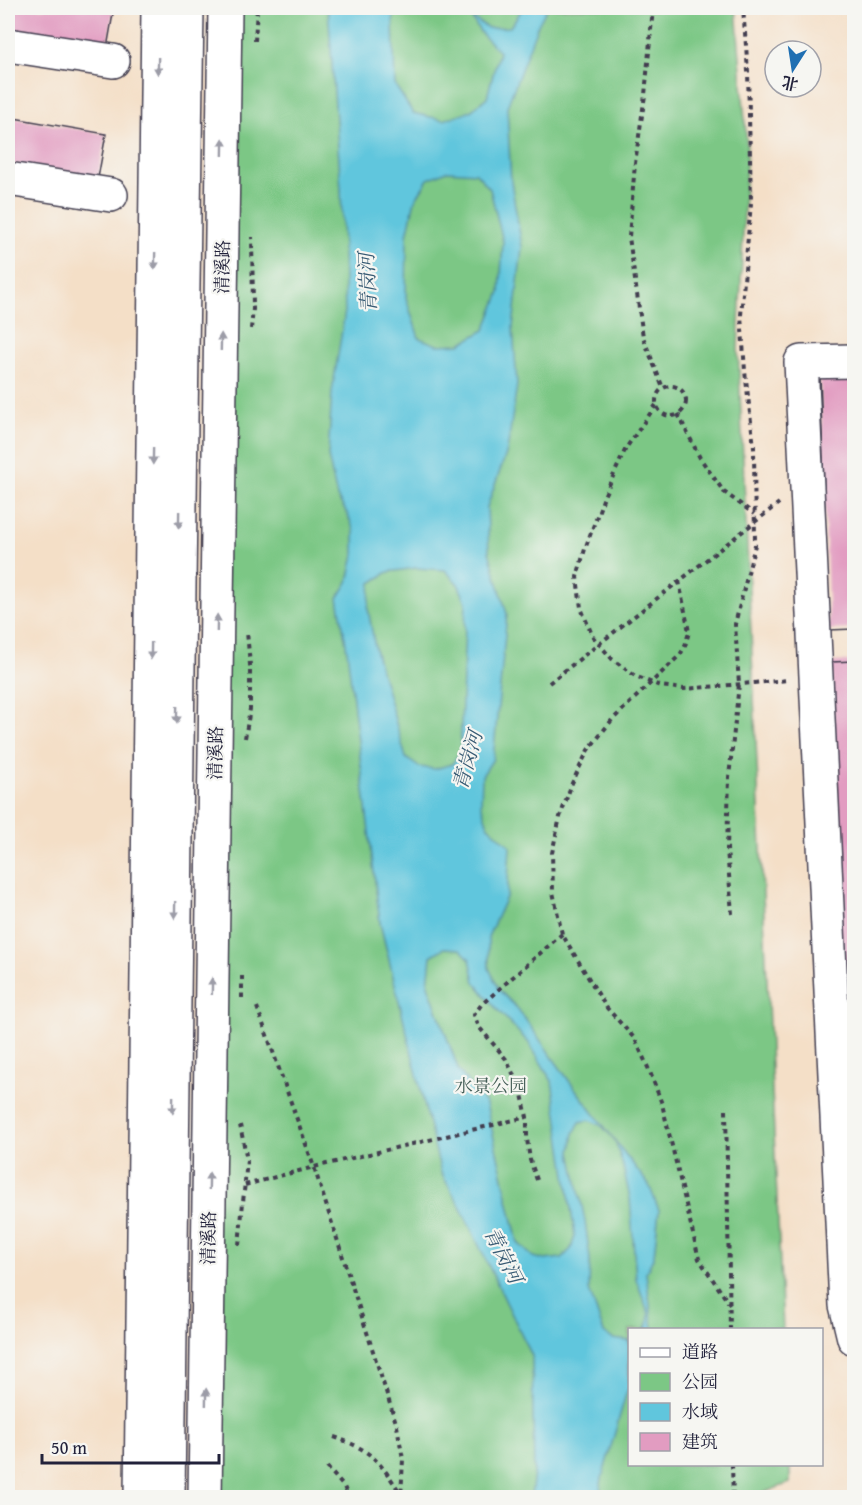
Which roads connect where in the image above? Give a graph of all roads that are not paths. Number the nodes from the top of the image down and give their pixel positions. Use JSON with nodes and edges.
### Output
{"nodes":[{"id":1,"x":158,"y":8,"type":"edge"},
{"id":2,"x":187,"y":8,"type":"edge"},
{"id":3,"x":225,"y":8,"type":"edge"},
{"id":4,"x":8,"y":45,"type":"edge"},
{"id":5,"x":113,"y":61,"type":"dead end"},
{"id":6,"x":8,"y":179,"type":"edge"},
{"id":7,"x":111,"y":195,"type":"dead end"},
{"id":8,"x":855,"y":360,"type":"edge"},
{"id":9,"x":181,"y":377,"type":"junction"},
{"id":10,"x":220,"y":378,"type":"junction"},
{"id":11,"x":843,"y":1006,"type":"edge"},
{"id":12,"x":855,"y":1338,"type":"edge"},
{"id":13,"x":141,"y":1497,"type":"edge"},
{"id":14,"x":168,"y":1497,"type":"edge"},
{"id":15,"x":205,"y":1497,"type":"edge"}],
"edges":[{"from":1,"to":13,"type":"main road","one_way":true},
{"from":2,"to":9,"type":"main road","name":"清溪路"},
{"from":10,"to":3,"type":"main road","name":"清溪路","one_way":true},
{"from":4,"to":5,"type":"main road"},
{"from":6,"to":7,"type":"main road"},
{"from":8,"to":11,"type":"main road"},
{"from":9,"to":10,"type":"main road"},
{"from":9,"to":14,"type":"main road","name":"清溪路","one_way":true},
{"from":15,"to":10,"type":"main road","name":"清溪路","one_way":true},
{"from":11,"to":12,"type":"main road"}]}
